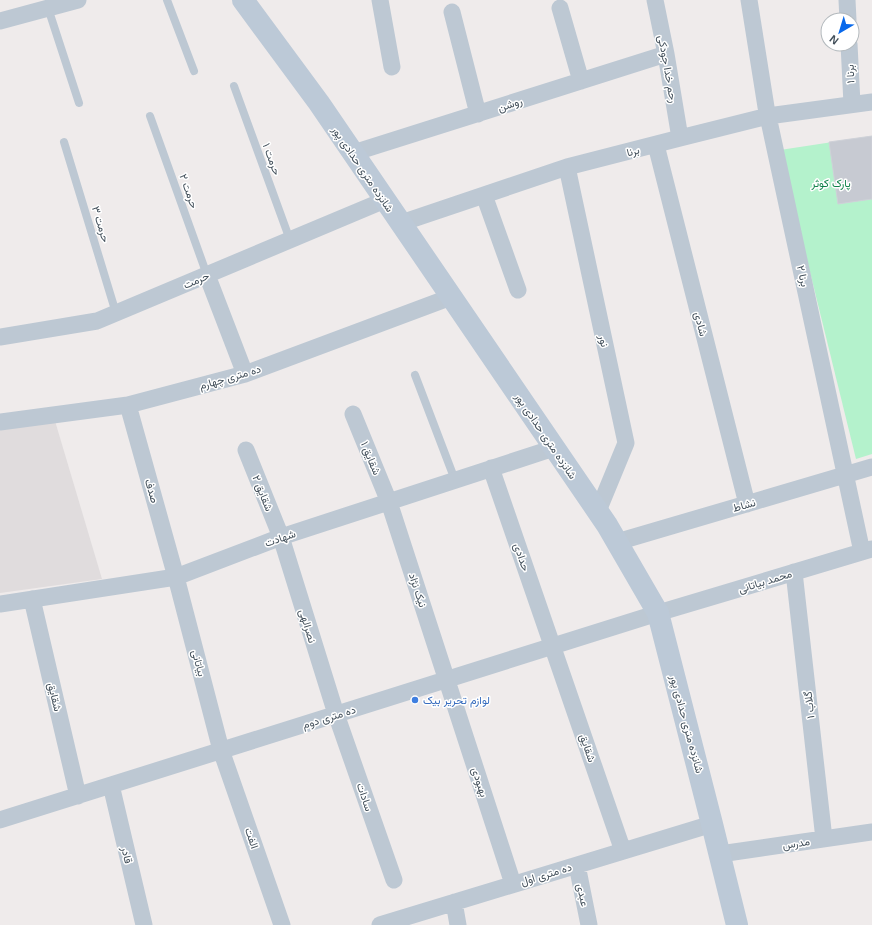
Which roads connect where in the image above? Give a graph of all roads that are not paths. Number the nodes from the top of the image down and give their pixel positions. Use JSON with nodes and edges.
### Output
{"nodes":[{"id":1,"x":167,"y":0,"type":"edge"},
{"id":2,"x":243,"y":0,"type":"edge"},
{"id":3,"x":380,"y":0,"type":"edge"},
{"id":4,"x":655,"y":0,"type":"edge"},
{"id":5,"x":749,"y":0,"type":"edge"},
{"id":6,"x":847,"y":0,"type":"edge"},
{"id":7,"x":72,"y":1,"type":"edge"},
{"id":8,"x":48,"y":8,"type":"junction"},
{"id":9,"x":560,"y":8,"type":"dead end"},
{"id":10,"x":452,"y":12,"type":"dead end"},
{"id":11,"x":848,"y":12,"type":"edge"},
{"id":12,"x":0,"y":21,"type":"edge"},
{"id":13,"x":849,"y":52,"type":"edge"},
{"id":14,"x":666,"y":54,"type":"junction"},
{"id":15,"x":392,"y":67,"type":"dead end"},
{"id":16,"x":194,"y":71,"type":"dead end"},
{"id":17,"x":581,"y":81,"type":"junction"},
{"id":18,"x":234,"y":86,"type":"dead end"},
{"id":19,"x":872,"y":102,"type":"edge"},
{"id":20,"x":79,"y":103,"type":"dead end"},
{"id":21,"x":852,"y":104,"type":"junction"},
{"id":22,"x":478,"y":114,"type":"junction"},
{"id":23,"x":150,"y":116,"type":"dead end"},
{"id":24,"x":768,"y":116,"type":"junction"},
{"id":25,"x":680,"y":138,"type":"junction"},
{"id":26,"x":64,"y":142,"type":"dead end"},
{"id":27,"x":656,"y":145,"type":"junction"},
{"id":28,"x":353,"y":153,"type":"junction"},
{"id":29,"x":567,"y":167,"type":"junction"},
{"id":30,"x":484,"y":195,"type":"junction"},
{"id":31,"x":385,"y":200,"type":"junction"},
{"id":32,"x":401,"y":223,"type":"junction"},
{"id":33,"x":290,"y":240,"type":"junction"},
{"id":34,"x":207,"y":275,"type":"junction"},
{"id":35,"x":518,"y":290,"type":"dead end"},
{"id":36,"x":451,"y":297,"type":"junction"},
{"id":37,"x":116,"y":313,"type":"junction"},
{"id":38,"x":1,"y":334,"type":"edge"},
{"id":39,"x":245,"y":374,"type":"junction"},
{"id":40,"x":415,"y":375,"type":"dead end"},
{"id":41,"x":128,"y":405,"type":"junction"},
{"id":42,"x":353,"y":414,"type":"dead end"},
{"id":43,"x":0,"y":422,"type":"edge"},
{"id":44,"x":554,"y":448,"type":"junction"},
{"id":45,"x":246,"y":450,"type":"dead end"},
{"id":46,"x":872,"y":467,"type":"edge"},
{"id":47,"x":491,"y":468,"type":"junction"},
{"id":48,"x":846,"y":475,"type":"junction"},
{"id":49,"x":455,"y":480,"type":"junction"},
{"id":50,"x":389,"y":502,"type":"junction"},
{"id":51,"x":747,"y":504,"type":"junction"},
{"id":52,"x":598,"y":511,"type":"junction"},
{"id":53,"x":281,"y":537,"type":"junction"},
{"id":54,"x":617,"y":542,"type":"junction"},
{"id":55,"x":867,"y":550,"type":"edge"},
{"id":56,"x":794,"y":572,"type":"junction"},
{"id":57,"x":176,"y":576,"type":"junction"},
{"id":58,"x":32,"y":599,"type":"junction"},
{"id":59,"x":0,"y":604,"type":"edge"},
{"id":60,"x":658,"y":612,"type":"junction"},
{"id":61,"x":553,"y":646,"type":"junction"},
{"id":62,"x":447,"y":679,"type":"junction"},
{"id":63,"x":336,"y":714,"type":"junction"},
{"id":64,"x":221,"y":750,"type":"junction"},
{"id":65,"x":111,"y":785,"type":"junction"},
{"id":66,"x":78,"y":796,"type":"junction"},
{"id":67,"x":0,"y":820,"type":"edge"},
{"id":68,"x":712,"y":824,"type":"junction"},
{"id":69,"x":872,"y":832,"type":"edge"},
{"id":70,"x":824,"y":839,"type":"junction"},
{"id":71,"x":624,"y":851,"type":"junction"},
{"id":72,"x":720,"y":854,"type":"junction"},
{"id":73,"x":577,"y":865,"type":"junction"},
{"id":74,"x":394,"y":880,"type":"dead end"},
{"id":75,"x":513,"y":884,"type":"junction"},
{"id":76,"x":454,"y":902,"type":"junction"},
{"id":77,"x":144,"y":925,"type":"edge"},
{"id":78,"x":282,"y":925,"type":"edge"},
{"id":79,"x":380,"y":925,"type":"edge"},
{"id":80,"x":458,"y":925,"type":"edge"},
{"id":81,"x":589,"y":925,"type":"edge"},
{"id":82,"x":737,"y":925,"type":"edge"}],
"edges":[{"from":1,"to":16,"type":"lane"},
{"from":2,"to":28,"type":"street","name":"شانزده متری حدادی پور"},
{"from":3,"to":15,"type":"street"},
{"from":4,"to":14,"type":"street","name":"رحم خدا جودکی"},
{"from":5,"to":24,"type":"street","name":"برنا ۲"},
{"from":6,"to":11,"type":"street"},
{"from":7,"to":8,"type":"street"},
{"from":8,"to":12,"type":"street"},
{"from":8,"to":20,"type":"lane"},
{"from":9,"to":17,"type":"street"},
{"from":10,"to":22,"type":"street"},
{"from":13,"to":21,"type":"street","name":"برنا ۱"},
{"from":14,"to":17,"type":"street","name":"روشن"},
{"from":14,"to":25,"type":"street","name":"رحم خدا جودکی"},
{"from":17,"to":22,"type":"street","name":"روشن"},
{"from":18,"to":33,"type":"lane","name":"حرمت ۱"},
{"from":19,"to":21,"type":"street","name":"برنا"},
{"from":21,"to":24,"type":"street","name":"برنا"},
{"from":22,"to":28,"type":"street","name":"روشن"},
{"from":23,"to":34,"type":"lane","name":"حرمت ۲"},
{"from":24,"to":25,"type":"street","name":"برنا"},
{"from":24,"to":48,"type":"street","name":"برنا ۲"},
{"from":25,"to":27,"type":"street","name":"برنا"},
{"from":26,"to":37,"type":"lane","name":"حرمت ۳"},
{"from":27,"to":29,"type":"street","name":"برنا"},
{"from":27,"to":51,"type":"street","name":"شادی"},
{"from":28,"to":31,"type":"street","name":"شانزده متری حدادی پور"},
{"from":29,"to":30,"type":"street","name":"برنا"},
{"from":29,"to":52,"type":"street","name":"نور"},
{"from":30,"to":32,"type":"street","name":"برنا"},
{"from":30,"to":35,"type":"street"},
{"from":31,"to":32,"type":"street","name":"شانزده متری حدادی پور"},
{"from":31,"to":33,"type":"street","name":"حرمت"},
{"from":32,"to":36,"type":"street","name":"شانزده متری حدادی پور"},
{"from":33,"to":34,"type":"street","name":"حرمت"},
{"from":34,"to":37,"type":"street","name":"حرمت"},
{"from":34,"to":39,"type":"street"},
{"from":36,"to":39,"type":"street","name":"ده متری چهارم"},
{"from":36,"to":44,"type":"street","name":"شانزده متری حدادی پور"},
{"from":37,"to":38,"type":"street","name":"حرمت"},
{"from":39,"to":41,"type":"street","name":"ده متری چهارم"},
{"from":40,"to":49,"type":"lane"},
{"from":41,"to":43,"type":"street","name":"ده متری چهارم"},
{"from":41,"to":57,"type":"street","name":"صدف"},
{"from":42,"to":50,"type":"street","name":"شقایق ۱"},
{"from":44,"to":47,"type":"street","name":"شهادت"},
{"from":44,"to":52,"type":"street","name":"شانزده متری حدادی پور"},
{"from":45,"to":53,"type":"street","name":"شقایق ۲"},
{"from":46,"to":48,"type":"street","name":"نشاط"},
{"from":47,"to":49,"type":"street","name":"شهادت"},
{"from":47,"to":61,"type":"street","name":"حدادی"},
{"from":48,"to":51,"type":"street","name":"نشاط"},
{"from":48,"to":55,"type":"street","name":"برنا ۲"},
{"from":49,"to":50,"type":"street","name":"شهادت"},
{"from":50,"to":53,"type":"street","name":"شهادت"},
{"from":50,"to":62,"type":"street","name":"نیک نژاد"},
{"from":51,"to":54,"type":"street","name":"نشاط"},
{"from":52,"to":54,"type":"street","name":"شانزده متری حدادی پور"},
{"from":53,"to":57,"type":"street","name":"شهادت"},
{"from":53,"to":63,"type":"street","name":"نصرالهی"},
{"from":54,"to":60,"type":"street","name":"شانزده متری حدادی پور"},
{"from":55,"to":56,"type":"street","name":"محمد بیاتانی"},
{"from":56,"to":60,"type":"street","name":"محمد بیاتانی"},
{"from":56,"to":70,"type":"street","name":"گلاب ۱"},
{"from":57,"to":58,"type":"street","name":"شهادت"},
{"from":57,"to":64,"type":"street","name":"بیاتانی"},
{"from":58,"to":59,"type":"street","name":"شهادت"},
{"from":58,"to":66,"type":"street","name":"شقایق"},
{"from":60,"to":61,"type":"street","name":"ده متری دوم"},
{"from":60,"to":68,"type":"street","name":"شانزده متری حدادی پور"},
{"from":61,"to":62,"type":"street","name":"ده متری دوم"},
{"from":61,"to":71,"type":"street","name":"شقایق"},
{"from":62,"to":63,"type":"street","name":"ده متری دوم"},
{"from":62,"to":75,"type":"street","name":"بهبودی"},
{"from":63,"to":64,"type":"street","name":"ده متری دوم"},
{"from":63,"to":74,"type":"street","name":"سادات"},
{"from":64,"to":65,"type":"street","name":"ده متری دوم"},
{"from":64,"to":78,"type":"street","name":"الفت"},
{"from":65,"to":66,"type":"street","name":"ده متری دوم"},
{"from":65,"to":77,"type":"street","name":"قادر"},
{"from":66,"to":67,"type":"street","name":"ده متری دوم"},
{"from":68,"to":71,"type":"street","name":"ده متری اول"},
{"from":68,"to":72,"type":"street","name":"شانزده متری حدادی پور"},
{"from":69,"to":70,"type":"street","name":"مدرس"},
{"from":70,"to":72,"type":"street","name":"مدرس"},
{"from":71,"to":73,"type":"street","name":"ده متری اول"},
{"from":72,"to":82,"type":"street","name":"شانزده متری حدادی پور"},
{"from":73,"to":75,"type":"street","name":"ده متری اول"},
{"from":73,"to":81,"type":"street","name":"عبدی"},
{"from":75,"to":76,"type":"street","name":"ده متری اول"},
{"from":76,"to":79,"type":"street","name":"ده متری اول"},
{"from":76,"to":80,"type":"street"}]}
